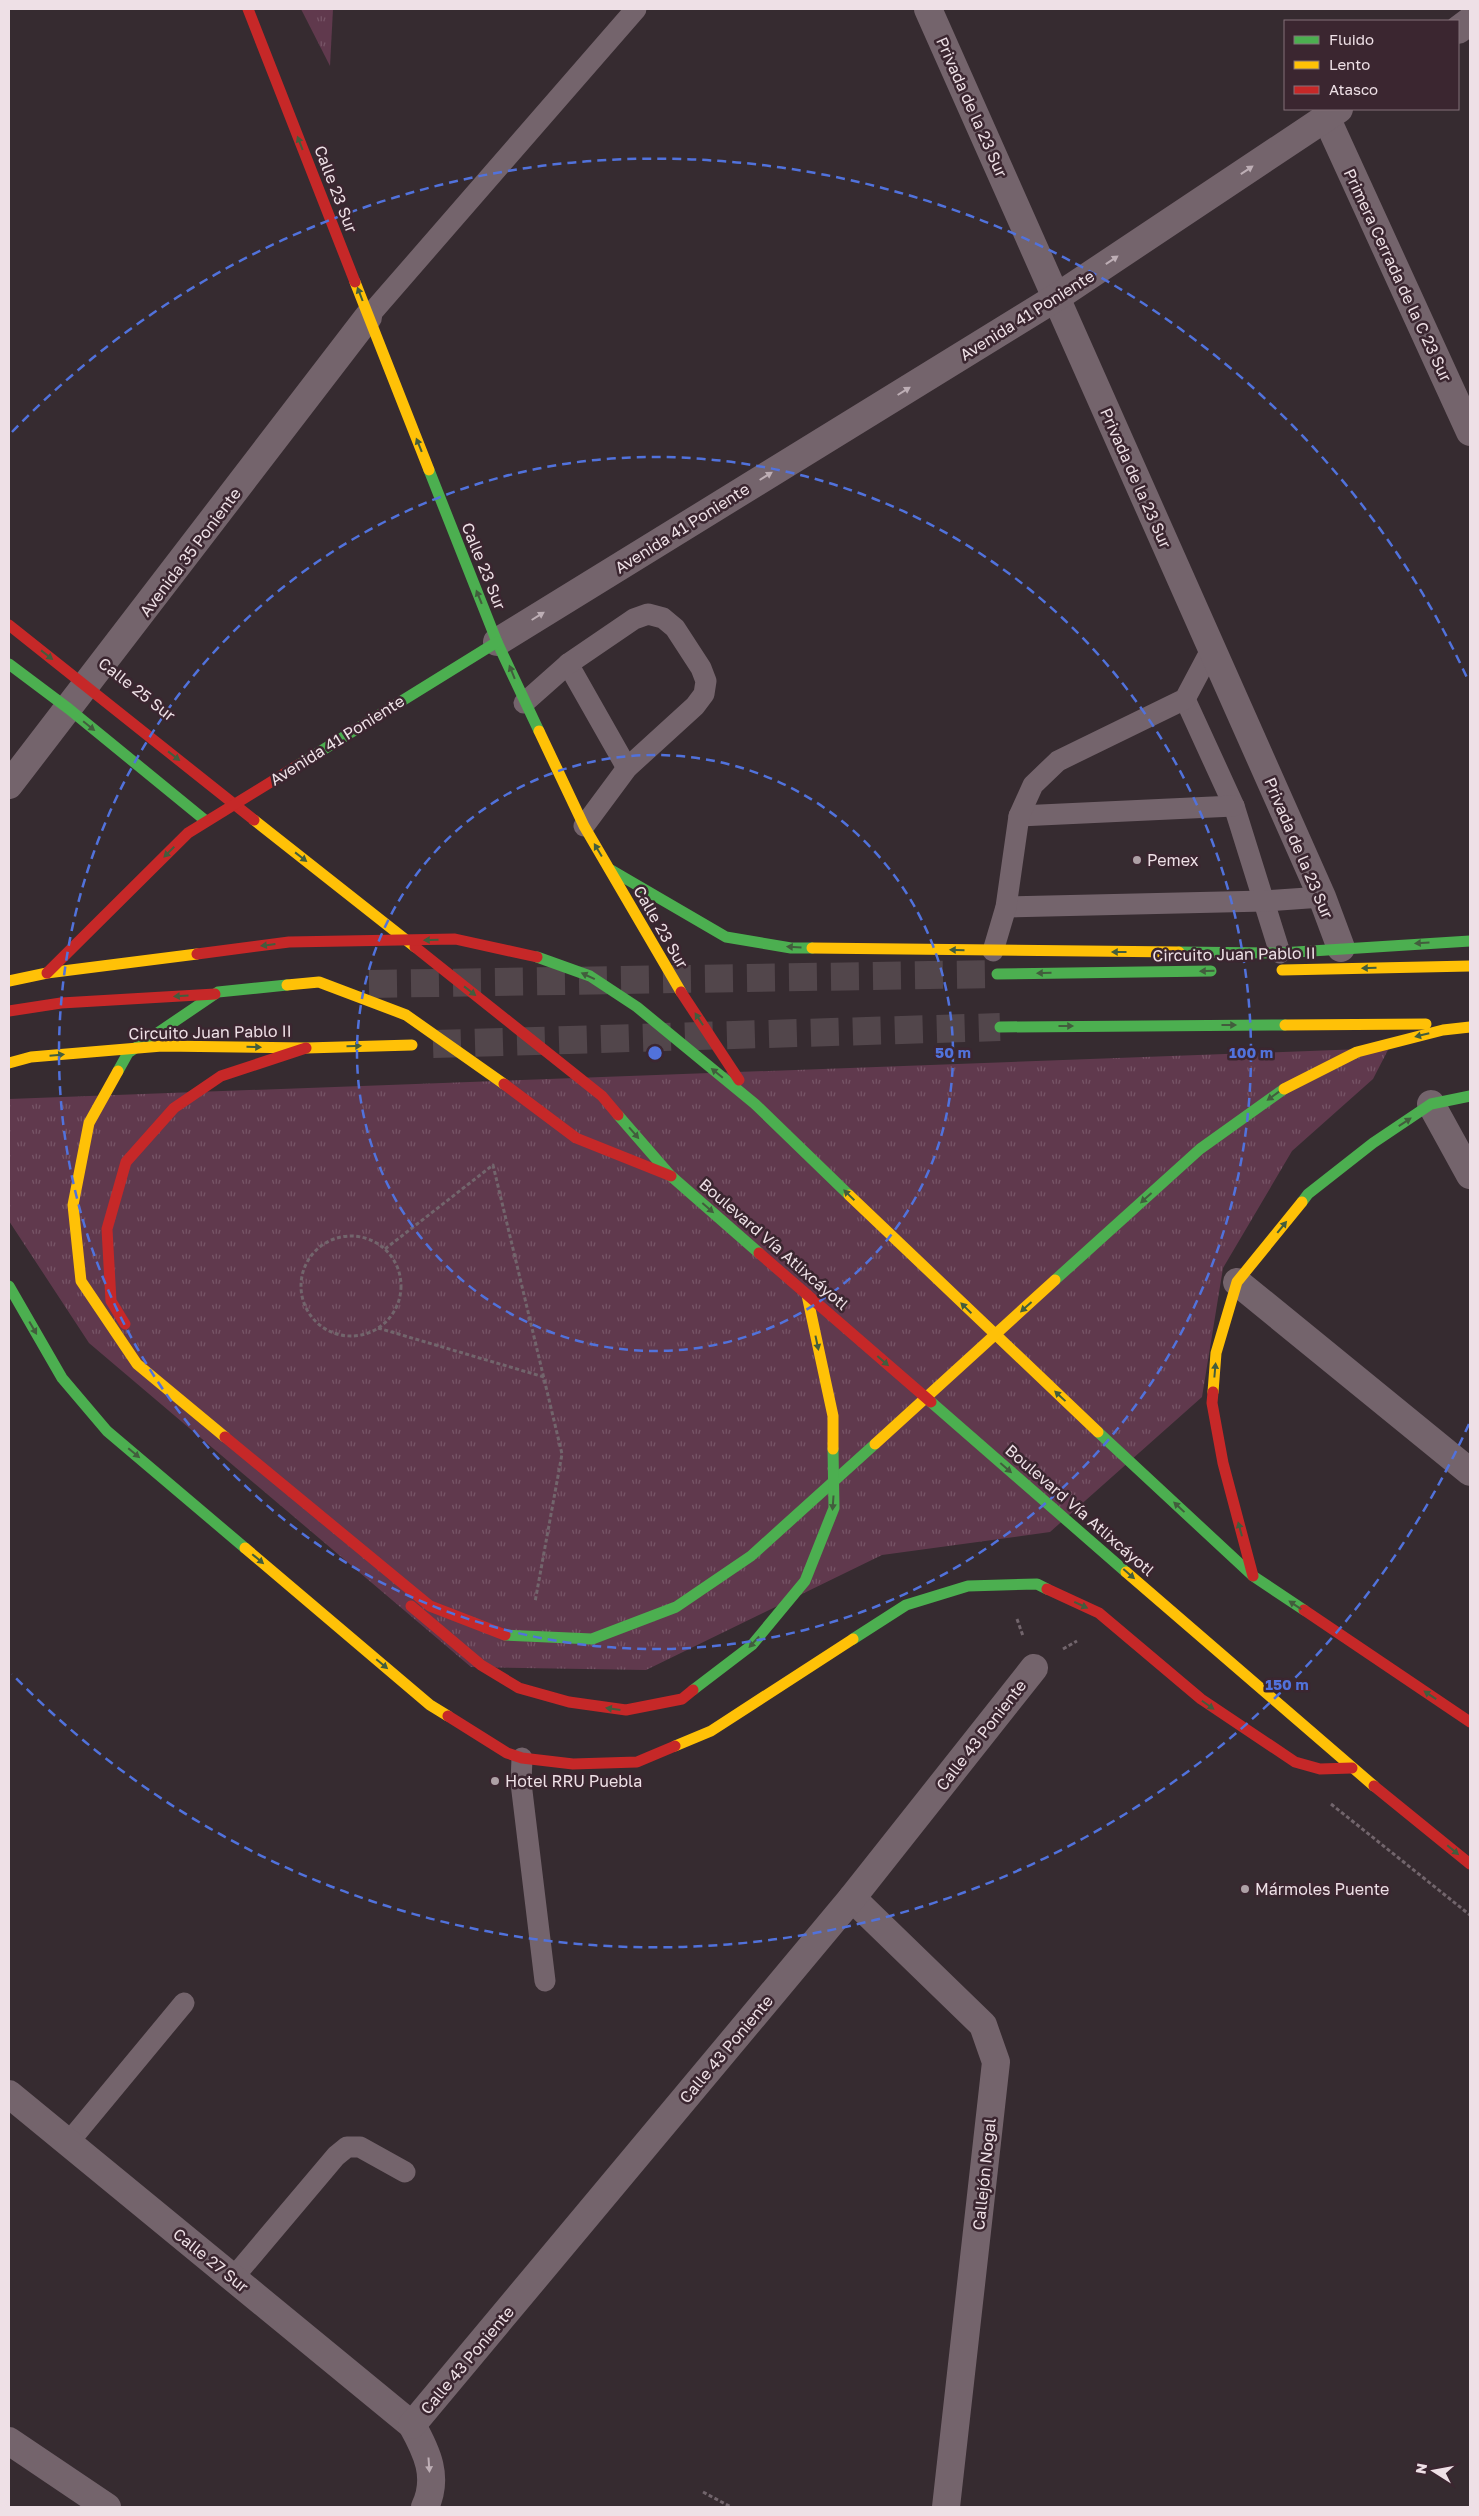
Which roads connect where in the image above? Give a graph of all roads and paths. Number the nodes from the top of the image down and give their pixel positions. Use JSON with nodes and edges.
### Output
{"nodes":[{"id":1,"x":248,"y":9,"type":"edge"},
{"id":2,"x":636,"y":9,"type":"edge"},
{"id":3,"x":928,"y":9,"type":"edge"},
{"id":4,"x":1470,"y":21,"type":"edge"},
{"id":5,"x":1459,"y":29,"type":"edge"},
{"id":6,"x":1332,"y":113,"type":"edge"},
{"id":7,"x":1057,"y":297,"type":"junction"},
{"id":8,"x":368,"y":317,"type":"junction"},
{"id":9,"x":1470,"y":432,"type":"edge"},
{"id":10,"x":9,"y":625,"type":"edge"},
{"id":11,"x":497,"y":642,"type":"junction"},
{"id":12,"x":1211,"y":650,"type":"junction"},
{"id":13,"x":9,"y":664,"type":"edge"},
{"id":14,"x":568,"y":664,"type":"junction"},
{"id":15,"x":1185,"y":699,"type":"junction"},
{"id":16,"x":524,"y":703,"type":"junction"},
{"id":17,"x":69,"y":709,"type":"junction"},
{"id":18,"x":627,"y":768,"type":"junction"},
{"id":19,"x":9,"y":785,"type":"edge"},
{"id":20,"x":1234,"y":806,"type":"junction"},
{"id":21,"x":1019,"y":816,"type":"junction"},
{"id":22,"x":206,"y":822,"type":"junction"},
{"id":23,"x":584,"y":826,"type":"junction"},
{"id":24,"x":610,"y":869,"type":"junction"},
{"id":25,"x":1322,"y":897,"type":"junction"},
{"id":26,"x":1265,"y":901,"type":"junction"},
{"id":27,"x":1006,"y":907,"type":"junction"},
{"id":28,"x":1470,"y":941,"type":"edge"},
{"id":29,"x":1341,"y":948,"type":"junction"},
{"id":30,"x":993,"y":951,"type":"junction"},
{"id":31,"x":1277,"y":961,"type":"junction"},
{"id":32,"x":1470,"y":966,"type":"edge"},
{"id":33,"x":1225,"y":970,"type":"dead end"},
{"id":34,"x":47,"y":973,"type":"junction"},
{"id":35,"x":998,"y":974,"type":"tunnel mouth"},
{"id":36,"x":9,"y":981,"type":"edge"},
{"id":37,"x":359,"y":985,"type":"tunnel mouth"},
{"id":38,"x":9,"y":1011,"type":"edge"},
{"id":39,"x":1470,"y":1025,"type":"edge"},
{"id":40,"x":1000,"y":1027,"type":"tunnel mouth"},
{"id":41,"x":412,"y":1045,"type":"dead end"},
{"id":42,"x":306,"y":1048,"type":"junction"},
{"id":43,"x":9,"y":1063,"type":"edge"},
{"id":44,"x":1470,"y":1096,"type":"edge"},
{"id":45,"x":755,"y":1104,"type":"junction"},
{"id":46,"x":1431,"y":1104,"type":"junction"},
{"id":47,"x":1470,"y":1175,"type":"edge"},
{"id":48,"x":671,"y":1176,"type":"junction"},
{"id":49,"x":385,"y":1249,"type":"junction"},
{"id":50,"x":1237,"y":1282,"type":"junction"},
{"id":51,"x":9,"y":1286,"type":"edge"},
{"id":52,"x":807,"y":1295,"type":"junction"},
{"id":53,"x":378,"y":1328,"type":"junction"},
{"id":54,"x":544,"y":1377,"type":"junction"},
{"id":55,"x":1470,"y":1472,"type":"edge"},
{"id":56,"x":1253,"y":1576,"type":"junction"},
{"id":57,"x":533,"y":1610,"type":"dead end"},
{"id":58,"x":1034,"y":1668,"type":"dead end"},
{"id":59,"x":1470,"y":1722,"type":"edge"},
{"id":60,"x":522,"y":1758,"type":"junction"},
{"id":61,"x":1352,"y":1768,"type":"junction"},
{"id":62,"x":1470,"y":1864,"type":"edge"},
{"id":63,"x":1411,"y":1866,"type":"dead end"},
{"id":64,"x":852,"y":1898,"type":"junction"},
{"id":65,"x":1470,"y":1915,"type":"edge"},
{"id":66,"x":545,"y":1981,"type":"dead end"},
{"id":67,"x":184,"y":2004,"type":"dead end"},
{"id":68,"x":9,"y":2094,"type":"edge"},
{"id":69,"x":68,"y":2143,"type":"junction"},
{"id":70,"x":405,"y":2172,"type":"dead end"},
{"id":71,"x":232,"y":2278,"type":"junction"},
{"id":72,"x":412,"y":2425,"type":"junction"},
{"id":73,"x":9,"y":2441,"type":"edge"},
{"id":74,"x":703,"y":2492,"type":"dead end"},
{"id":75,"x":107,"y":2507,"type":"edge"},
{"id":76,"x":425,"y":2507,"type":"edge"},
{"id":77,"x":730,"y":2507,"type":"edge"},
{"id":78,"x":946,"y":2507,"type":"edge"}],
"edges":[{"from":8,"to":1,"type":"main road","name":"Calle 23 Sur","one_way":true},
{"from":2,"to":8,"type":"lane"},
{"from":3,"to":7,"type":"street","name":"Privada de la 23 Sur"},
{"from":4,"to":5,"type":"street"},
{"from":7,"to":6,"type":"street","name":"Avenida 41 Poniente","one_way":true},
{"from":6,"to":9,"type":"street","name":"Primera Cerrada de la C 23 Sur"},
{"from":11,"to":7,"type":"street","name":"Avenida 41 Poniente","one_way":true},
{"from":7,"to":12,"type":"street","name":"Privada de la 23 Sur"},
{"from":11,"to":8,"type":"main road","name":"Calle 23 Sur","one_way":true},
{"from":8,"to":17,"type":"street","name":"Avenida 35 Poniente"},
{"from":10,"to":48,"type":"main road","one_way":true},
{"from":16,"to":11,"type":"main road","name":"Calle 23 Sur","one_way":true},
{"from":11,"to":22,"type":"main road","name":"Avenida 41 Poniente"},
{"from":12,"to":15,"type":"lane"},
{"from":12,"to":25,"type":"street","name":"Privada de la 23 Sur"},
{"from":13,"to":17,"type":"main road"},
{"from":14,"to":16,"type":"lane"},
{"from":14,"to":18,"type":"lane"},
{"from":14,"to":18,"type":"lane"},
{"from":15,"to":20,"type":"lane"},
{"from":15,"to":21,"type":"lane"},
{"from":16,"to":23,"type":"main road","name":"Calle 23 Sur"},
{"from":17,"to":19,"type":"street","name":"Avenida 35 Poniente"},
{"from":17,"to":22,"type":"main road","one_way":true},
{"from":18,"to":23,"type":"lane"},
{"from":20,"to":21,"type":"lane"},
{"from":20,"to":26,"type":"lane"},
{"from":21,"to":27,"type":"lane"},
{"from":22,"to":34,"type":"main road","name":"Avenida 41 Poniente","one_way":true},
{"from":24,"to":23,"type":"main road","name":"Calle 23 Sur","one_way":true},
{"from":30,"to":24,"type":"main road","one_way":true},
{"from":45,"to":24,"type":"main road","name":"Calle 23 Sur","one_way":true},
{"from":25,"to":26,"type":"lane"},
{"from":25,"to":29,"type":"street","name":"Privada de la 23 Sur"},
{"from":26,"to":27,"type":"lane"},
{"from":26,"to":31,"type":"lane"},
{"from":27,"to":30,"type":"lane"},
{"from":28,"to":29,"type":"main road","one_way":true},
{"from":29,"to":31,"type":"main road"},
{"from":31,"to":30,"type":"main road","one_way":true},
{"from":32,"to":31,"type":"main road","name":"Circuito Juan Pablo II","one_way":true},
{"from":33,"to":35,"type":"main road","name":"Circuito Juan Pablo II","one_way":true},
{"from":34,"to":36,"type":"main road"},
{"from":45,"to":34,"type":"main road","one_way":true},
{"from":37,"to":38,"type":"main road","one_way":true},
{"from":40,"to":39,"type":"main road","one_way":true},
{"from":39,"to":48,"type":"main road","one_way":true},
{"from":42,"to":41,"type":"main road","name":"Circuito Juan Pablo II","one_way":true},
{"from":43,"to":42,"type":"main road","name":"Circuito Juan Pablo II","one_way":true},
{"from":52,"to":42,"type":"main road","one_way":true},
{"from":44,"to":46,"type":"main road"},
{"from":56,"to":45,"type":"main road","one_way":true},
{"from":46,"to":47,"type":"street"},
{"from":50,"to":46,"type":"main road","one_way":true},
{"from":48,"to":52,"type":"main road","name":"Boulevard Vía Atlixcáyotl","one_way":true},
{"from":49,"to":53,"type":"path"},
{"from":49,"to":53,"type":"path"},
{"from":49,"to":54,"type":"path"},
{"from":50,"to":55,"type":"street"},
{"from":56,"to":50,"type":"main road","one_way":true},
{"from":51,"to":60,"type":"main road","one_way":true},
{"from":52,"to":61,"type":"main road","name":"Boulevard Vía Atlixcáyotl","one_way":true},
{"from":53,"to":54,"type":"path"},
{"from":54,"to":57,"type":"path"},
{"from":59,"to":56,"type":"main road","one_way":true},
{"from":58,"to":64,"type":"street","name":"Calle 43 Poniente"},
{"from":60,"to":61,"type":"main road","one_way":true},
{"from":60,"to":66,"type":"lane"},
{"from":61,"to":62,"type":"main road","name":"Boulevard Vía Atlixcáyotl","one_way":true},
{"from":63,"to":65,"type":"path"},
{"from":64,"to":72,"type":"street","name":"Calle 43 Poniente"},
{"from":64,"to":78,"type":"street","name":"Callejón Nogal"},
{"from":67,"to":69,"type":"lane"},
{"from":68,"to":69,"type":"street","name":"Calle 27 Sur"},
{"from":69,"to":71,"type":"street","name":"Calle 27 Sur"},
{"from":70,"to":71,"type":"lane"},
{"from":71,"to":72,"type":"street","name":"Calle 27 Sur"},
{"from":72,"to":76,"type":"street","one_way":true},
{"from":73,"to":75,"type":"street"},
{"from":74,"to":77,"type":"path"}]}
